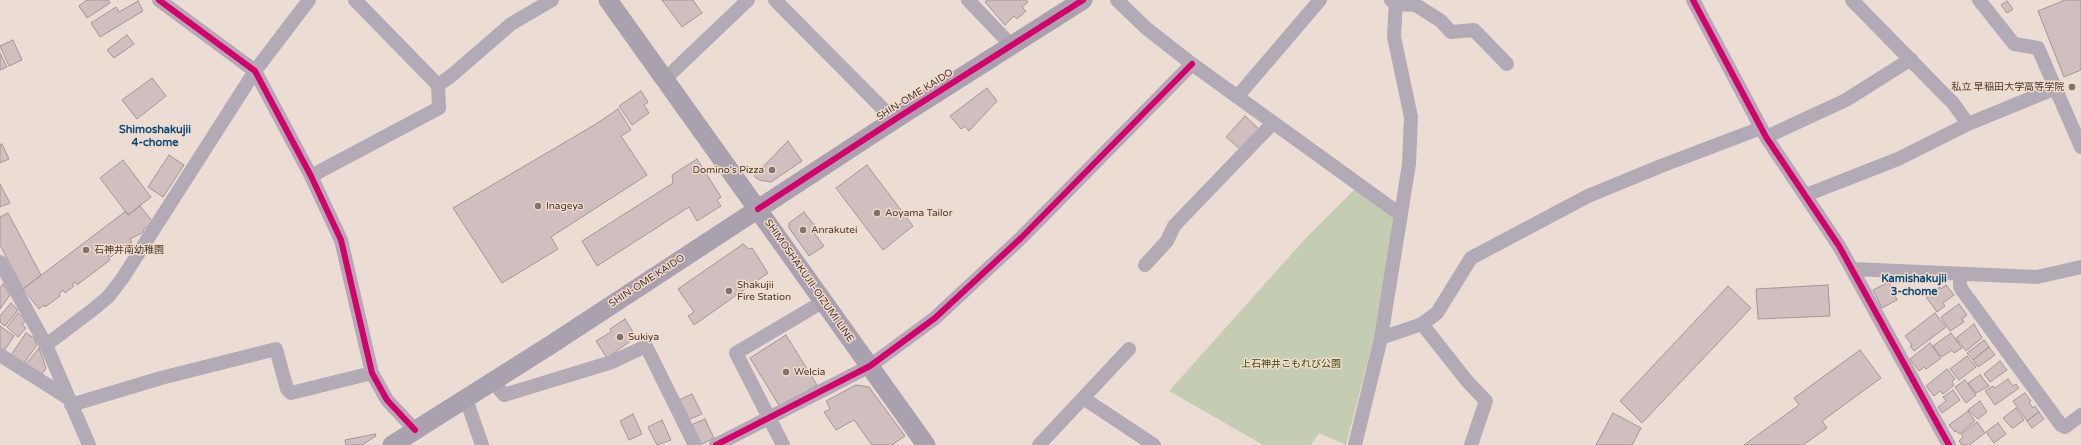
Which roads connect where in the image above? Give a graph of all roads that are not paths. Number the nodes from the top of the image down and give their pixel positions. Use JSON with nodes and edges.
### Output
{"nodes":[{"id":1,"x":159,"y":0,"type":"edge"},
{"id":2,"x":309,"y":0,"type":"edge"},
{"id":3,"x":355,"y":0,"type":"edge"},
{"id":4,"x":552,"y":0,"type":"edge"},
{"id":5,"x":608,"y":0,"type":"edge"},
{"id":6,"x":748,"y":0,"type":"edge"},
{"id":7,"x":775,"y":0,"type":"edge"},
{"id":8,"x":968,"y":0,"type":"edge"},
{"id":9,"x":1084,"y":0,"type":"edge"},
{"id":10,"x":1117,"y":0,"type":"edge"},
{"id":11,"x":1320,"y":0,"type":"edge"},
{"id":12,"x":1693,"y":0,"type":"edge"},
{"id":13,"x":1852,"y":0,"type":"edge"},
{"id":14,"x":1979,"y":0,"type":"edge"},
{"id":15,"x":1394,"y":1,"type":"edge"},
{"id":16,"x":1012,"y":46,"type":"junction"},
{"id":17,"x":1911,"y":59,"type":"junction"},
{"id":18,"x":1192,"y":64,"type":"junction"},
{"id":19,"x":1507,"y":64,"type":"dead end"},
{"id":20,"x":255,"y":71,"type":"junction"},
{"id":21,"x":664,"y":80,"type":"junction"},
{"id":22,"x":438,"y":85,"type":"junction"},
{"id":23,"x":2056,"y":88,"type":"junction"},
{"id":24,"x":1237,"y":97,"type":"junction"},
{"id":25,"x":894,"y":120,"type":"junction"},
{"id":26,"x":1273,"y":122,"type":"junction"},
{"id":27,"x":1968,"y":124,"type":"junction"},
{"id":28,"x":1764,"y":133,"type":"junction"},
{"id":29,"x":2081,"y":147,"type":"edge"},
{"id":30,"x":311,"y":176,"type":"junction"},
{"id":31,"x":1806,"y":195,"type":"junction"},
{"id":32,"x":758,"y":209,"type":"junction"},
{"id":33,"x":1401,"y":215,"type":"junction"},
{"id":34,"x":0,"y":262,"type":"edge"},
{"id":35,"x":1145,"y":265,"type":"dead end"},
{"id":36,"x":2081,"y":267,"type":"edge"},
{"id":37,"x":1852,"y":269,"type":"junction"},
{"id":38,"x":1960,"y":274,"type":"junction"},
{"id":39,"x":824,"y":301,"type":"junction"},
{"id":40,"x":1422,"y":324,"type":"junction"},
{"id":41,"x":1381,"y":338,"type":"junction"},
{"id":42,"x":46,"y":345,"type":"junction"},
{"id":43,"x":1129,"y":349,"type":"dead end"},
{"id":44,"x":0,"y":355,"type":"edge"},
{"id":45,"x":870,"y":366,"type":"junction"},
{"id":46,"x":372,"y":373,"type":"junction"},
{"id":47,"x":493,"y":381,"type":"junction"},
{"id":48,"x":1083,"y":398,"type":"junction"},
{"id":49,"x":466,"y":399,"type":"junction"},
{"id":50,"x":69,"y":401,"type":"junction"},
{"id":51,"x":2081,"y":415,"type":"edge"},
{"id":52,"x":768,"y":419,"type":"junction"},
{"id":53,"x":415,"y":430,"type":"junction"},
{"id":54,"x":924,"y":444,"type":"edge"},
{"id":55,"x":1151,"y":444,"type":"edge"},
{"id":56,"x":89,"y":445,"type":"edge"},
{"id":57,"x":392,"y":445,"type":"edge"},
{"id":58,"x":482,"y":445,"type":"edge"},
{"id":59,"x":695,"y":445,"type":"edge"},
{"id":60,"x":716,"y":445,"type":"edge"},
{"id":61,"x":783,"y":445,"type":"edge"},
{"id":62,"x":1038,"y":445,"type":"edge"},
{"id":63,"x":1354,"y":445,"type":"edge"},
{"id":64,"x":1471,"y":445,"type":"edge"},
{"id":65,"x":1949,"y":445,"type":"edge"}],
"edges":[{"from":1,"to":20,"type":"street"},
{"from":2,"to":20,"type":"street"},
{"from":3,"to":22,"type":"street"},
{"from":4,"to":22,"type":"street"},
{"from":5,"to":21,"type":"main road","name":"SHIMOSHAKUJII-OIZUMI LINE"},
{"from":6,"to":21,"type":"street"},
{"from":7,"to":25,"type":"street"},
{"from":8,"to":16,"type":"street"},
{"from":9,"to":16,"type":"main road","name":"SHIN-OME KAIDO"},
{"from":10,"to":18,"type":"street"},
{"from":11,"to":24,"type":"street"},
{"from":12,"to":28,"type":"street"},
{"from":13,"to":17,"type":"street"},
{"from":14,"to":23,"type":"street"},
{"from":15,"to":19,"type":"street"},
{"from":15,"to":33,"type":"street"},
{"from":16,"to":25,"type":"main road","name":"SHIN-OME KAIDO"},
{"from":17,"to":27,"type":"street"},
{"from":17,"to":28,"type":"street"},
{"from":18,"to":24,"type":"street"},
{"from":18,"to":45,"type":"street"},
{"from":20,"to":30,"type":"street"},
{"from":20,"to":42,"type":"street"},
{"from":21,"to":32,"type":"main road","name":"SHIMOSHAKUJII-OIZUMI LINE"},
{"from":22,"to":30,"type":"street"},
{"from":23,"to":27,"type":"street"},
{"from":23,"to":29,"type":"street"},
{"from":24,"to":26,"type":"street"},
{"from":25,"to":32,"type":"main road","name":"SHIN-OME KAIDO"},
{"from":26,"to":33,"type":"street"},
{"from":26,"to":35,"type":"street"},
{"from":27,"to":31,"type":"street"},
{"from":28,"to":31,"type":"street"},
{"from":28,"to":40,"type":"street"},
{"from":30,"to":46,"type":"street"},
{"from":31,"to":37,"type":"street"},
{"from":32,"to":39,"type":"main road","name":"SHIMOSHAKUJII-OIZUMI LINE"},
{"from":32,"to":47,"type":"main road","name":"SHIN-OME KAIDO"},
{"from":33,"to":41,"type":"street"},
{"from":34,"to":42,"type":"street"},
{"from":36,"to":38,"type":"street"},
{"from":37,"to":38,"type":"street"},
{"from":37,"to":65,"type":"street"},
{"from":38,"to":51,"type":"street"},
{"from":39,"to":45,"type":"main road","name":"SHIMOSHAKUJII-OIZUMI LINE"},
{"from":39,"to":52,"type":"street"},
{"from":40,"to":41,"type":"street"},
{"from":40,"to":64,"type":"street"},
{"from":41,"to":63,"type":"street"},
{"from":42,"to":50,"type":"street"},
{"from":43,"to":48,"type":"street"},
{"from":44,"to":50,"type":"street"},
{"from":45,"to":52,"type":"street"},
{"from":45,"to":54,"type":"main road","name":"SHIMOSHAKUJII-OIZUMI LINE"},
{"from":46,"to":50,"type":"street"},
{"from":46,"to":53,"type":"street"},
{"from":47,"to":49,"type":"main road","name":"SHIN-OME KAIDO"},
{"from":47,"to":59,"type":"street"},
{"from":48,"to":55,"type":"street"},
{"from":48,"to":62,"type":"street"},
{"from":49,"to":53,"type":"main road","name":"SHIN-OME KAIDO"},
{"from":49,"to":58,"type":"street"},
{"from":50,"to":56,"type":"street"},
{"from":52,"to":60,"type":"street"},
{"from":52,"to":61,"type":"street"},
{"from":53,"to":57,"type":"main road","name":"SHIN-OME KAIDO"}]}
